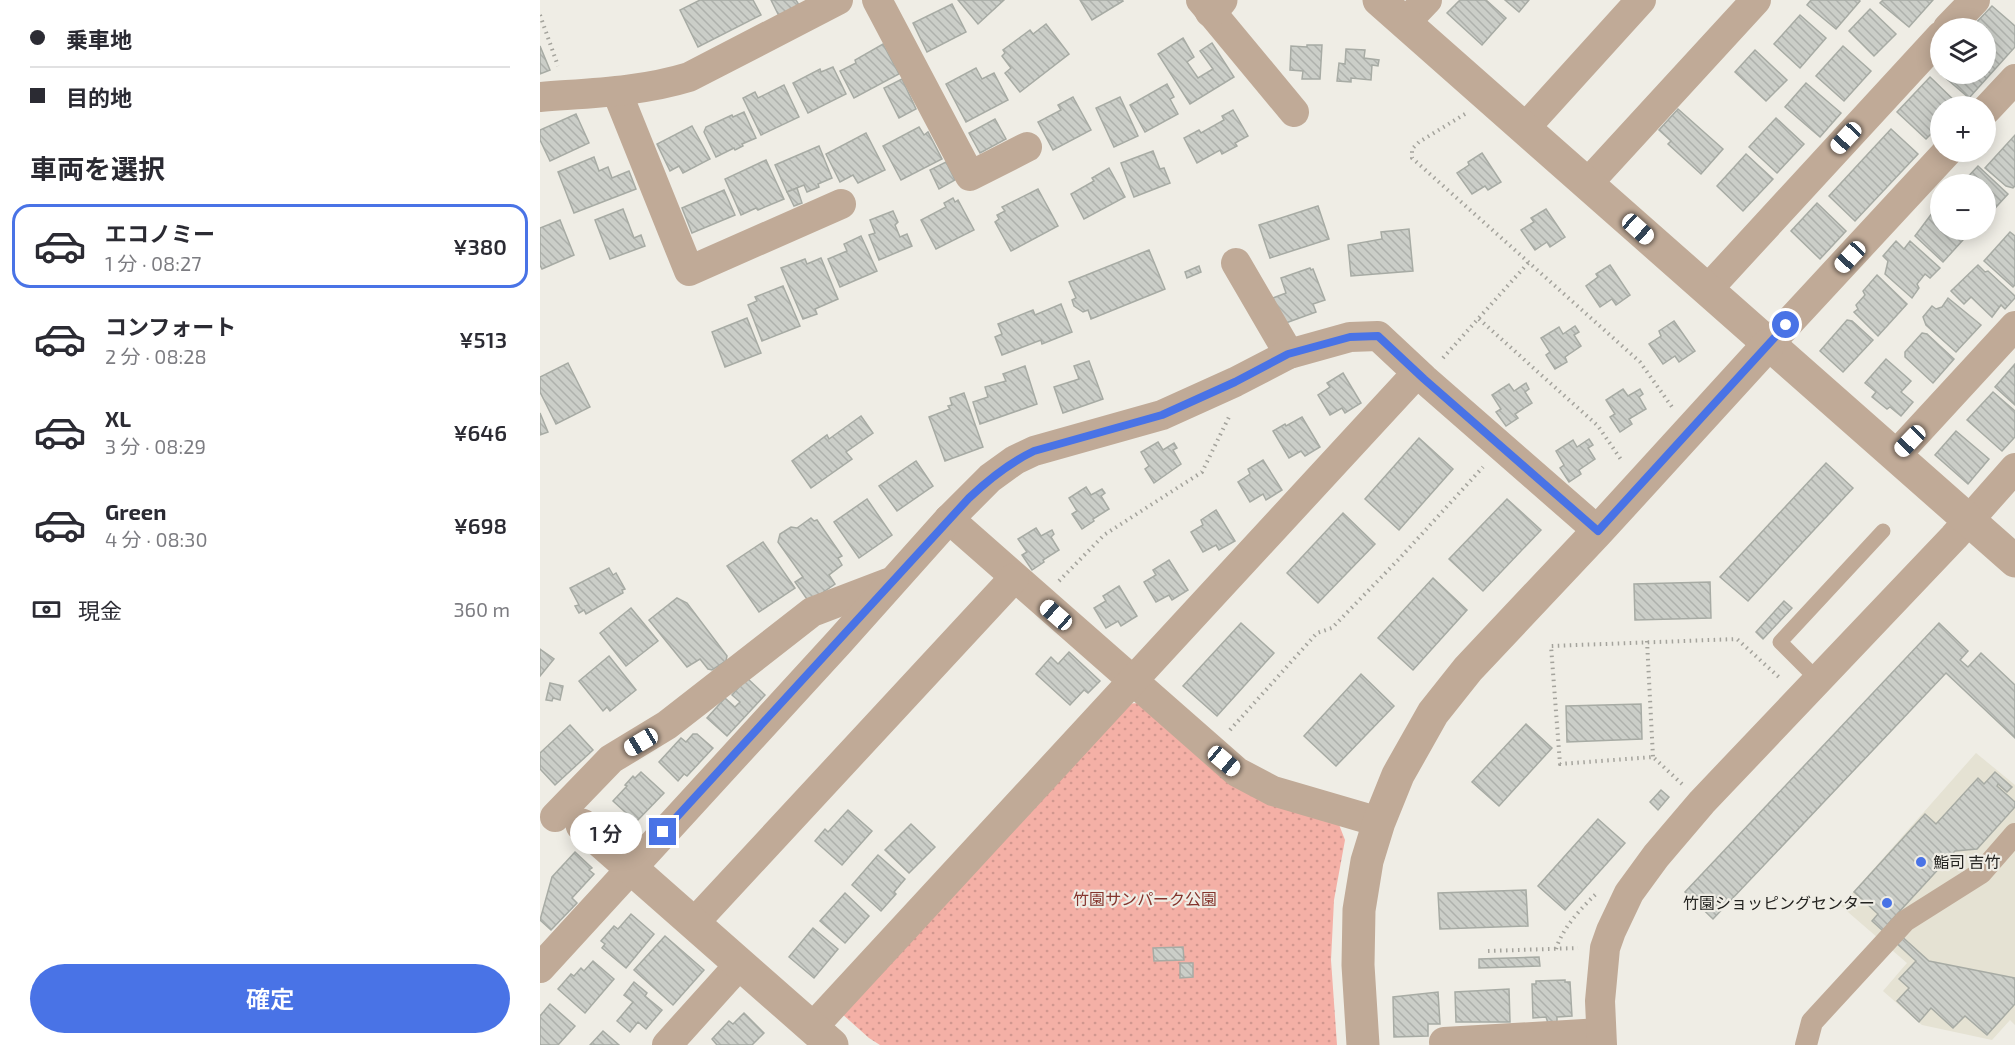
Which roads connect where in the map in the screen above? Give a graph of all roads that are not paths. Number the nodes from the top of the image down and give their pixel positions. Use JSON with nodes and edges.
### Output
{"nodes":[{"id":1,"x":838,"y":0,"type":"edge"},
{"id":2,"x":877,"y":0,"type":"edge"},
{"id":3,"x":1379,"y":0,"type":"edge"},
{"id":4,"x":1641,"y":0,"type":"edge"},
{"id":5,"x":1756,"y":0,"type":"edge"},
{"id":6,"x":1975,"y":0,"type":"edge"},
{"id":7,"x":1211,"y":4,"type":"edge"},
{"id":8,"x":1416,"y":11,"type":"edge"},
{"id":9,"x":1958,"y":18,"type":"edge"},
{"id":10,"x":1930,"y":48,"type":"edge"},
{"id":11,"x":2015,"y":78,"type":"edge"},
{"id":12,"x":617,"y":92,"type":"junction"},
{"id":13,"x":540,"y":97,"type":"edge"},
{"id":14,"x":1996,"y":99,"type":"edge"},
{"id":15,"x":1294,"y":112,"type":"dead end"},
{"id":16,"x":1524,"y":129,"type":"junction"},
{"id":17,"x":1027,"y":147,"type":"dead end"},
{"id":18,"x":1938,"y":162,"type":"edge"},
{"id":19,"x":1587,"y":184,"type":"junction"},
{"id":20,"x":841,"y":204,"type":"dead end"},
{"id":21,"x":1236,"y":263,"type":"dead end"},
{"id":22,"x":1707,"y":290,"type":"junction"},
{"id":23,"x":2015,"y":326,"type":"edge"},
{"id":24,"x":1768,"y":345,"type":"junction"},
{"id":25,"x":1288,"y":354,"type":"junction"},
{"id":26,"x":1420,"y":376,"type":"junction"},
{"id":27,"x":1895,"y":456,"type":"junction"},
{"id":28,"x":2015,"y":468,"type":"edge"},
{"id":29,"x":949,"y":519,"type":"junction"},
{"id":30,"x":1968,"y":521,"type":"junction"},
{"id":31,"x":1598,"y":531,"type":"junction"},
{"id":32,"x":1883,"y":531,"type":"dead end"},
{"id":33,"x":2015,"y":561,"type":"edge"},
{"id":34,"x":1014,"y":578,"type":"junction"},
{"id":35,"x":893,"y":581,"type":"junction"},
{"id":36,"x":1132,"y":682,"type":"junction"},
{"id":37,"x":1810,"y":689,"type":"junction"},
{"id":38,"x":559,"y":821,"type":"edge"},
{"id":39,"x":1379,"y":822,"type":"junction"},
{"id":40,"x":2015,"y":834,"type":"edge"},
{"id":41,"x":630,"y":868,"type":"junction"},
{"id":42,"x":693,"y":924,"type":"junction"},
{"id":43,"x":740,"y":964,"type":"junction"},
{"id":44,"x":540,"y":968,"type":"edge"},
{"id":45,"x":822,"y":1036,"type":"edge"},
{"id":46,"x":1601,"y":1039,"type":"edge"},
{"id":47,"x":1444,"y":1042,"type":"dead end"},
{"id":48,"x":667,"y":1045,"type":"edge"},
{"id":49,"x":1363,"y":1045,"type":"edge"},
{"id":50,"x":1806,"y":1045,"type":"edge"}],
"edges":[{"from":1,"to":12,"type":"street"},
{"from":2,"to":17,"type":"street"},
{"from":3,"to":8,"type":"street"},
{"from":4,"to":16,"type":"street"},
{"from":5,"to":19,"type":"street"},
{"from":6,"to":9,"type":"street"},
{"from":7,"to":15,"type":"street"},
{"from":8,"to":16,"type":"street"},
{"from":10,"to":22,"type":"street"},
{"from":11,"to":14,"type":"street"},
{"from":12,"to":13,"type":"street"},
{"from":12,"to":20,"type":"street"},
{"from":16,"to":19,"type":"street"},
{"from":18,"to":24,"type":"street"},
{"from":19,"to":22,"type":"street"},
{"from":21,"to":25,"type":"street"},
{"from":22,"to":24,"type":"street"},
{"from":23,"to":27,"type":"street"},
{"from":24,"to":27,"type":"street"},
{"from":24,"to":31,"type":"street"},
{"from":25,"to":26,"type":"street"},
{"from":25,"to":29,"type":"street"},
{"from":26,"to":31,"type":"street"},
{"from":26,"to":36,"type":"street"},
{"from":27,"to":30,"type":"street"},
{"from":28,"to":30,"type":"street"},
{"from":29,"to":34,"type":"street"},
{"from":29,"to":35,"type":"street"},
{"from":30,"to":33,"type":"street"},
{"from":30,"to":37,"type":"street"},
{"from":31,"to":39,"type":"street"},
{"from":32,"to":37,"type":"lane"},
{"from":34,"to":36,"type":"street"},
{"from":34,"to":42,"type":"street"},
{"from":35,"to":38,"type":"street"},
{"from":35,"to":41,"type":"street"},
{"from":36,"to":39,"type":"street"},
{"from":36,"to":45,"type":"street"},
{"from":37,"to":46,"type":"street"},
{"from":38,"to":41,"type":"street"},
{"from":39,"to":49,"type":"street"},
{"from":40,"to":50,"type":"street"},
{"from":41,"to":42,"type":"street"},
{"from":41,"to":44,"type":"street"},
{"from":42,"to":43,"type":"street"},
{"from":43,"to":45,"type":"street"},
{"from":43,"to":48,"type":"street"},
{"from":46,"to":47,"type":"street"}]}
